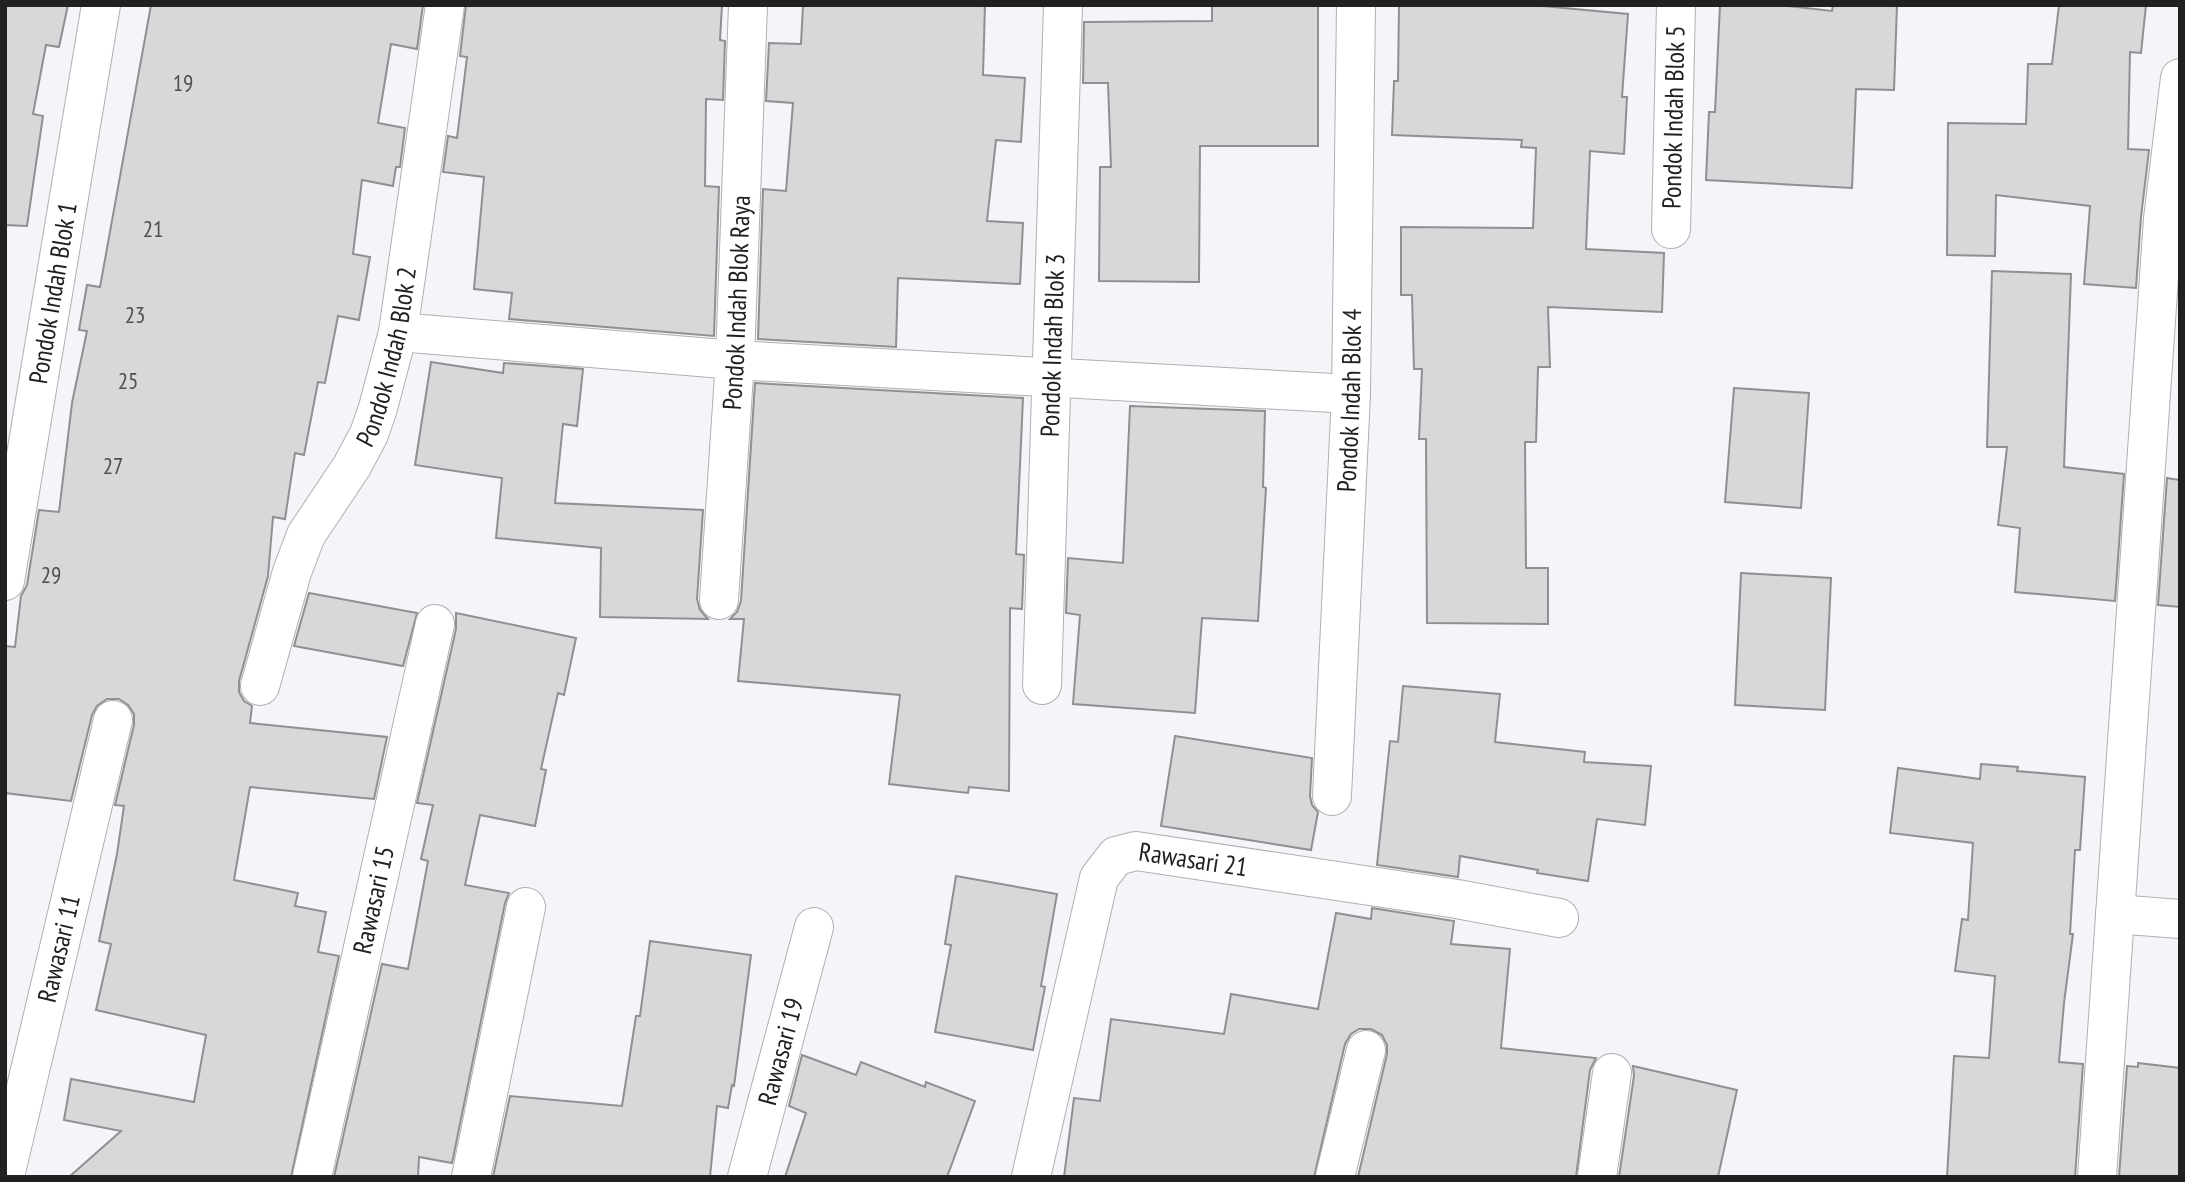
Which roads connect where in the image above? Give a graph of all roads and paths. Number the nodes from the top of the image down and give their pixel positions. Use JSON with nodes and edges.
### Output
{"nodes":[{"id":1,"x":101,"y":5,"type":"edge"},
{"id":2,"x":445,"y":5,"type":"edge"},
{"id":3,"x":748,"y":5,"type":"edge"},
{"id":4,"x":1063,"y":5,"type":"edge"},
{"id":5,"x":1356,"y":5,"type":"edge"},
{"id":6,"x":1676,"y":5,"type":"edge"},
{"id":7,"x":2180,"y":78,"type":"edge"},
{"id":8,"x":2175,"y":159,"type":"edge"},
{"id":9,"x":1671,"y":229,"type":"dead end"},
{"id":10,"x":398,"y":332,"type":"junction"},
{"id":11,"x":735,"y":360,"type":"junction"},
{"id":12,"x":1051,"y":377,"type":"junction"},
{"id":13,"x":1352,"y":394,"type":"junction"},
{"id":14,"x":5,"y":581,"type":"edge"},
{"id":15,"x":719,"y":600,"type":"dead end"},
{"id":16,"x":435,"y":624,"type":"dead end"},
{"id":17,"x":1042,"y":685,"type":"dead end"},
{"id":18,"x":260,"y":686,"type":"dead end"},
{"id":19,"x":113,"y":720,"type":"dead end"},
{"id":20,"x":1332,"y":796,"type":"dead end"},
{"id":21,"x":526,"y":907,"type":"dead end"},
{"id":22,"x":2115,"y":914,"type":"junction"},
{"id":23,"x":1559,"y":918,"type":"dead end"},
{"id":24,"x":2180,"y":919,"type":"edge"},
{"id":25,"x":814,"y":927,"type":"dead end"},
{"id":26,"x":1366,"y":1050,"type":"dead end"},
{"id":27,"x":1612,"y":1073,"type":"dead end"},
{"id":28,"x":5,"y":1176,"type":"edge"},
{"id":29,"x":312,"y":1177,"type":"edge"},
{"id":30,"x":471,"y":1177,"type":"edge"},
{"id":31,"x":747,"y":1177,"type":"edge"},
{"id":32,"x":1031,"y":1177,"type":"edge"},
{"id":33,"x":1335,"y":1177,"type":"edge"},
{"id":34,"x":1597,"y":1177,"type":"edge"},
{"id":35,"x":2097,"y":1177,"type":"edge"}],
"edges":[{"from":1,"to":14,"type":"street","name":"Pondok Indah Blok 1"},
{"from":2,"to":10,"type":"street","name":"Pondok Indah Blok 2"},
{"from":3,"to":11,"type":"street","name":"Pondok Indah Blok Raya"},
{"from":4,"to":12,"type":"street","name":"Pondok Indah Blok 3"},
{"from":5,"to":13,"type":"street","name":"Pondok Indah Blok 4"},
{"from":6,"to":9,"type":"street","name":"Pondok Indah Blok 5"},
{"from":7,"to":8,"type":"street"},
{"from":8,"to":22,"type":"street"},
{"from":10,"to":11,"type":"street"},
{"from":10,"to":18,"type":"street","name":"Pondok Indah Blok 2"},
{"from":11,"to":12,"type":"street"},
{"from":11,"to":15,"type":"street","name":"Pondok Indah Blok Raya"},
{"from":12,"to":13,"type":"street"},
{"from":12,"to":17,"type":"street","name":"Pondok Indah Blok 3"},
{"from":13,"to":20,"type":"street","name":"Pondok Indah Blok 4"},
{"from":16,"to":29,"type":"street","name":"Rawasari 15"},
{"from":19,"to":28,"type":"street","name":"Rawasari 11"},
{"from":21,"to":30,"type":"street"},
{"from":22,"to":24,"type":"street"},
{"from":22,"to":35,"type":"street"},
{"from":23,"to":32,"type":"street","name":"Rawasari 21"},
{"from":25,"to":31,"type":"street","name":"Rawasari 19"},
{"from":26,"to":33,"type":"street"},
{"from":27,"to":34,"type":"street"}]}
